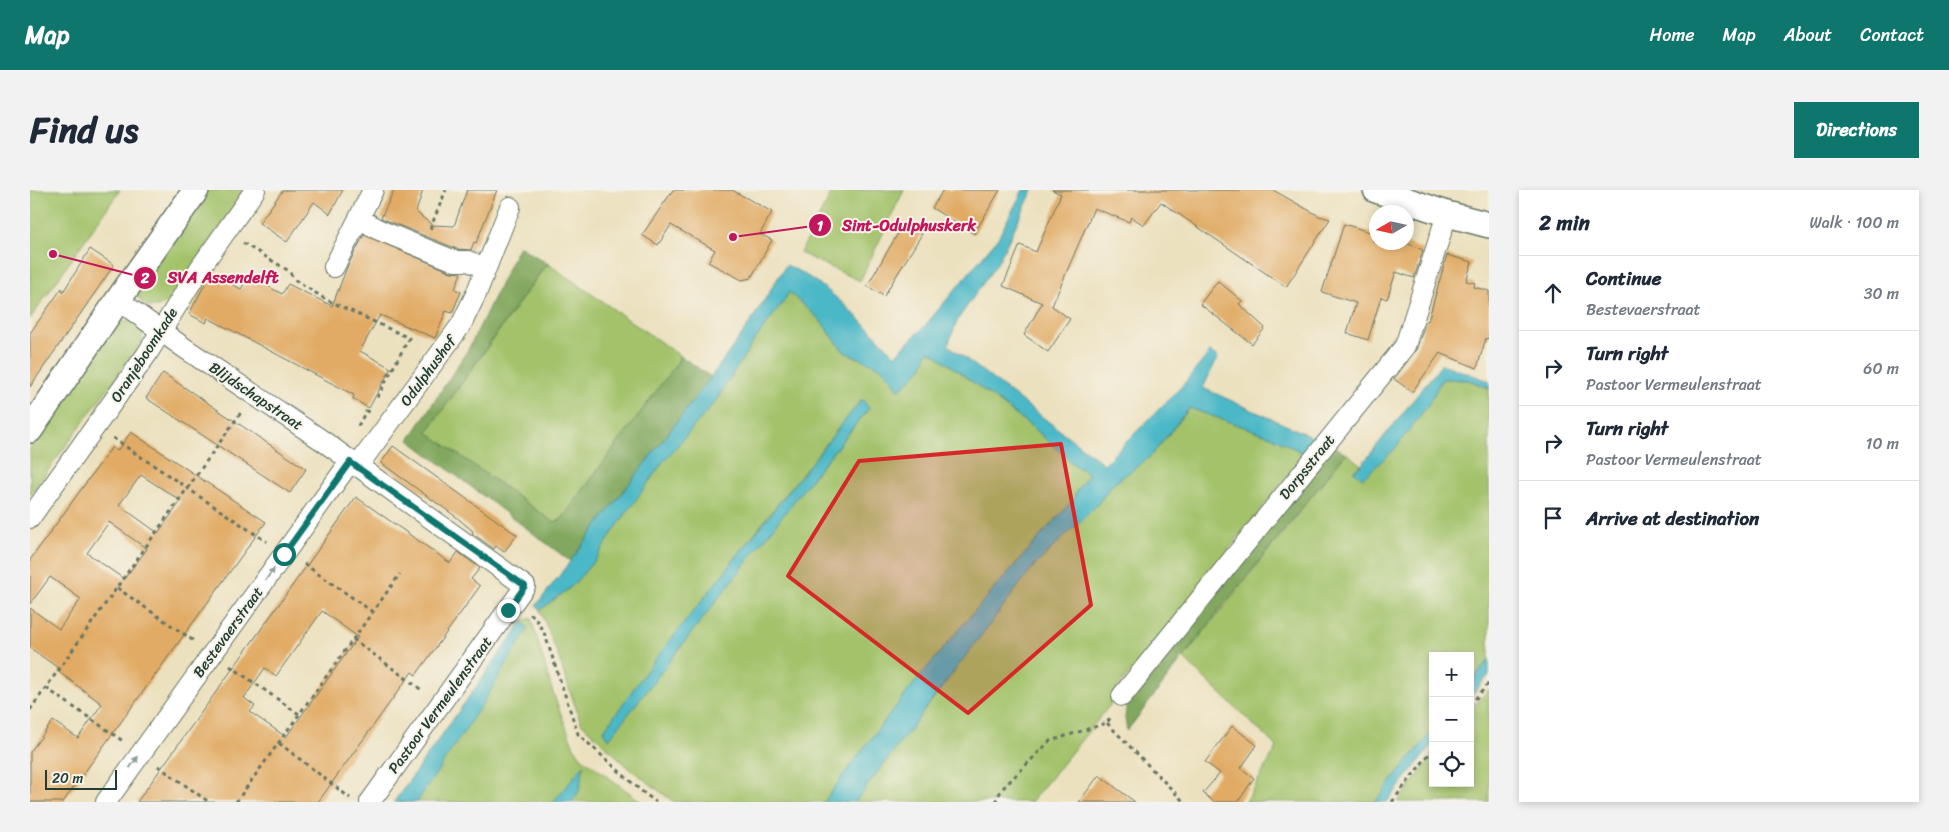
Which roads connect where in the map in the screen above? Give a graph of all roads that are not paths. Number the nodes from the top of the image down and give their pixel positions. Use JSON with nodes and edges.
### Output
{"nodes":[{"id":1,"x":196,"y":190,"type":"edge"},
{"id":2,"x":254,"y":190,"type":"edge"},
{"id":3,"x":373,"y":190,"type":"edge"},
{"id":4,"x":1376,"y":190,"type":"edge"},
{"id":5,"x":510,"y":207,"type":"dead end"},
{"id":6,"x":1447,"y":214,"type":"junction"},
{"id":7,"x":359,"y":218,"type":"junction"},
{"id":8,"x":1489,"y":225,"type":"edge"},
{"id":9,"x":334,"y":267,"type":"dead end"},
{"id":10,"x":485,"y":268,"type":"junction"},
{"id":11,"x":118,"y":300,"type":"junction"},
{"id":12,"x":162,"y":331,"type":"junction"},
{"id":13,"x":30,"y":430,"type":"edge"},
{"id":14,"x":350,"y":461,"type":"junction"},
{"id":15,"x":30,"y":518,"type":"edge"},
{"id":16,"x":1122,"y":696,"type":"road end"},
{"id":17,"x":106,"y":802,"type":"edge"},
{"id":18,"x":370,"y":802,"type":"edge"}],
"edges":[{"from":1,"to":11,"type":"street"},
{"from":2,"to":12,"type":"street","name":"Oranjeboomkade"},
{"from":3,"to":7,"type":"street"},
{"from":4,"to":6,"type":"street"},
{"from":5,"to":10,"type":"street","name":"Odulphushof"},
{"from":6,"to":8,"type":"street"},
{"from":6,"to":16,"type":"street","name":"Dorpsstraat"},
{"from":7,"to":9,"type":"street"},
{"from":7,"to":10,"type":"street"},
{"from":10,"to":14,"type":"street","name":"Odulphushof"},
{"from":11,"to":12,"type":"street","name":"Blijdschapstraat"},
{"from":11,"to":13,"type":"street"},
{"from":12,"to":14,"type":"street","name":"Blijdschapstraat"},
{"from":12,"to":15,"type":"street","name":"Oranjeboomkade"},
{"from":17,"to":14,"type":"street","name":"Bestevaerstraat","one_way":true},
{"from":14,"to":18,"type":"street","name":"Pastoor Vermeulenstraat"}]}
